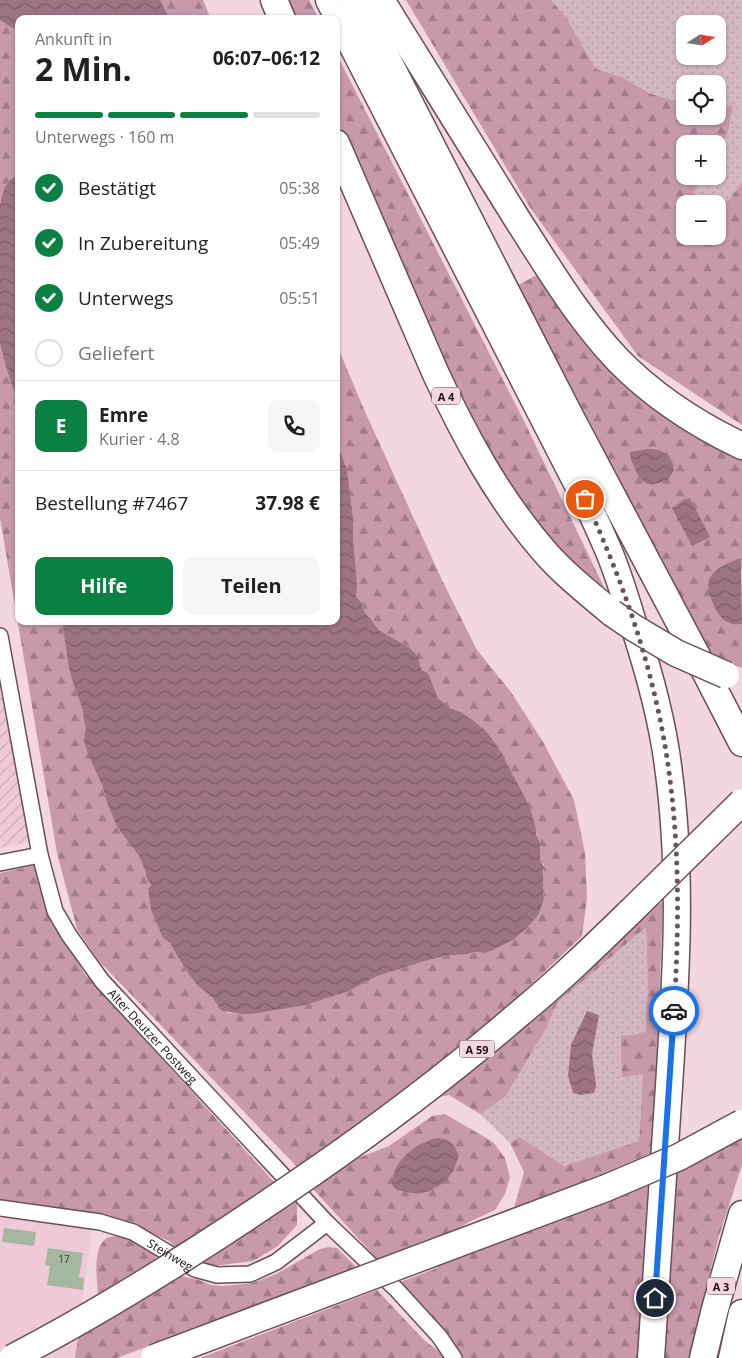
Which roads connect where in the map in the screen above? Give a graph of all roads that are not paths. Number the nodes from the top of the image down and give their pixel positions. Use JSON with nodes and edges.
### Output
{"nodes":[{"id":1,"x":274,"y":0,"type":"edge"},
{"id":2,"x":329,"y":0,"type":"edge"},
{"id":3,"x":357,"y":0,"type":"edge"},
{"id":4,"x":381,"y":0,"type":"edge"},
{"id":5,"x":280,"y":15,"type":"edge"},
{"id":6,"x":337,"y":15,"type":"edge"},
{"id":7,"x":340,"y":21,"type":"edge"},
{"id":8,"x":340,"y":152,"type":"edge"},
{"id":9,"x":742,"y":446,"type":"edge"},
{"id":10,"x":0,"y":636,"type":"edge"},
{"id":11,"x":734,"y":678,"type":"edge"},
{"id":12,"x":742,"y":743,"type":"edge"},
{"id":13,"x":742,"y":802,"type":"edge"},
{"id":14,"x":40,"y":854,"type":"junction"},
{"id":15,"x":0,"y":863,"type":"edge"},
{"id":16,"x":742,"y":1123,"type":"edge"},
{"id":17,"x":0,"y":1208,"type":"edge"},
{"id":18,"x":742,"y":1214,"type":"edge"},
{"id":19,"x":327,"y":1222,"type":"junction"},
{"id":20,"x":742,"y":1313,"type":"edge"},
{"id":21,"x":12,"y":1358,"type":"edge"},
{"id":22,"x":154,"y":1358,"type":"edge"},
{"id":23,"x":454,"y":1358,"type":"edge"},
{"id":24,"x":651,"y":1358,"type":"edge"},
{"id":25,"x":703,"y":1358,"type":"edge"},
{"id":26,"x":732,"y":1358,"type":"edge"}],
"edges":[{"from":1,"to":5,"type":"highway"},
{"from":2,"to":6,"type":"highway"},
{"from":3,"to":12,"type":"highway"},
{"from":4,"to":9,"type":"highway"},
{"from":7,"to":24,"type":"highway"},
{"from":8,"to":11,"type":"highway","number":"A 4","bridge":true},
{"from":10,"to":14,"type":"street","name":"Alter Deutzer Postweg"},
{"from":13,"to":21,"type":"highway","number":"A 59","bridge":true},
{"from":14,"to":15,"type":"street"},
{"from":14,"to":19,"type":"street","name":"Alter Deutzer Postweg"},
{"from":16,"to":22,"type":"highway","bridge":true},
{"from":17,"to":19,"type":"street","name":"Steinweg"},
{"from":18,"to":25,"type":"highway","number":"A 3"},
{"from":19,"to":23,"type":"street","name":"Alter Deutzer Postweg"},
{"from":20,"to":26,"type":"highway"}]}
